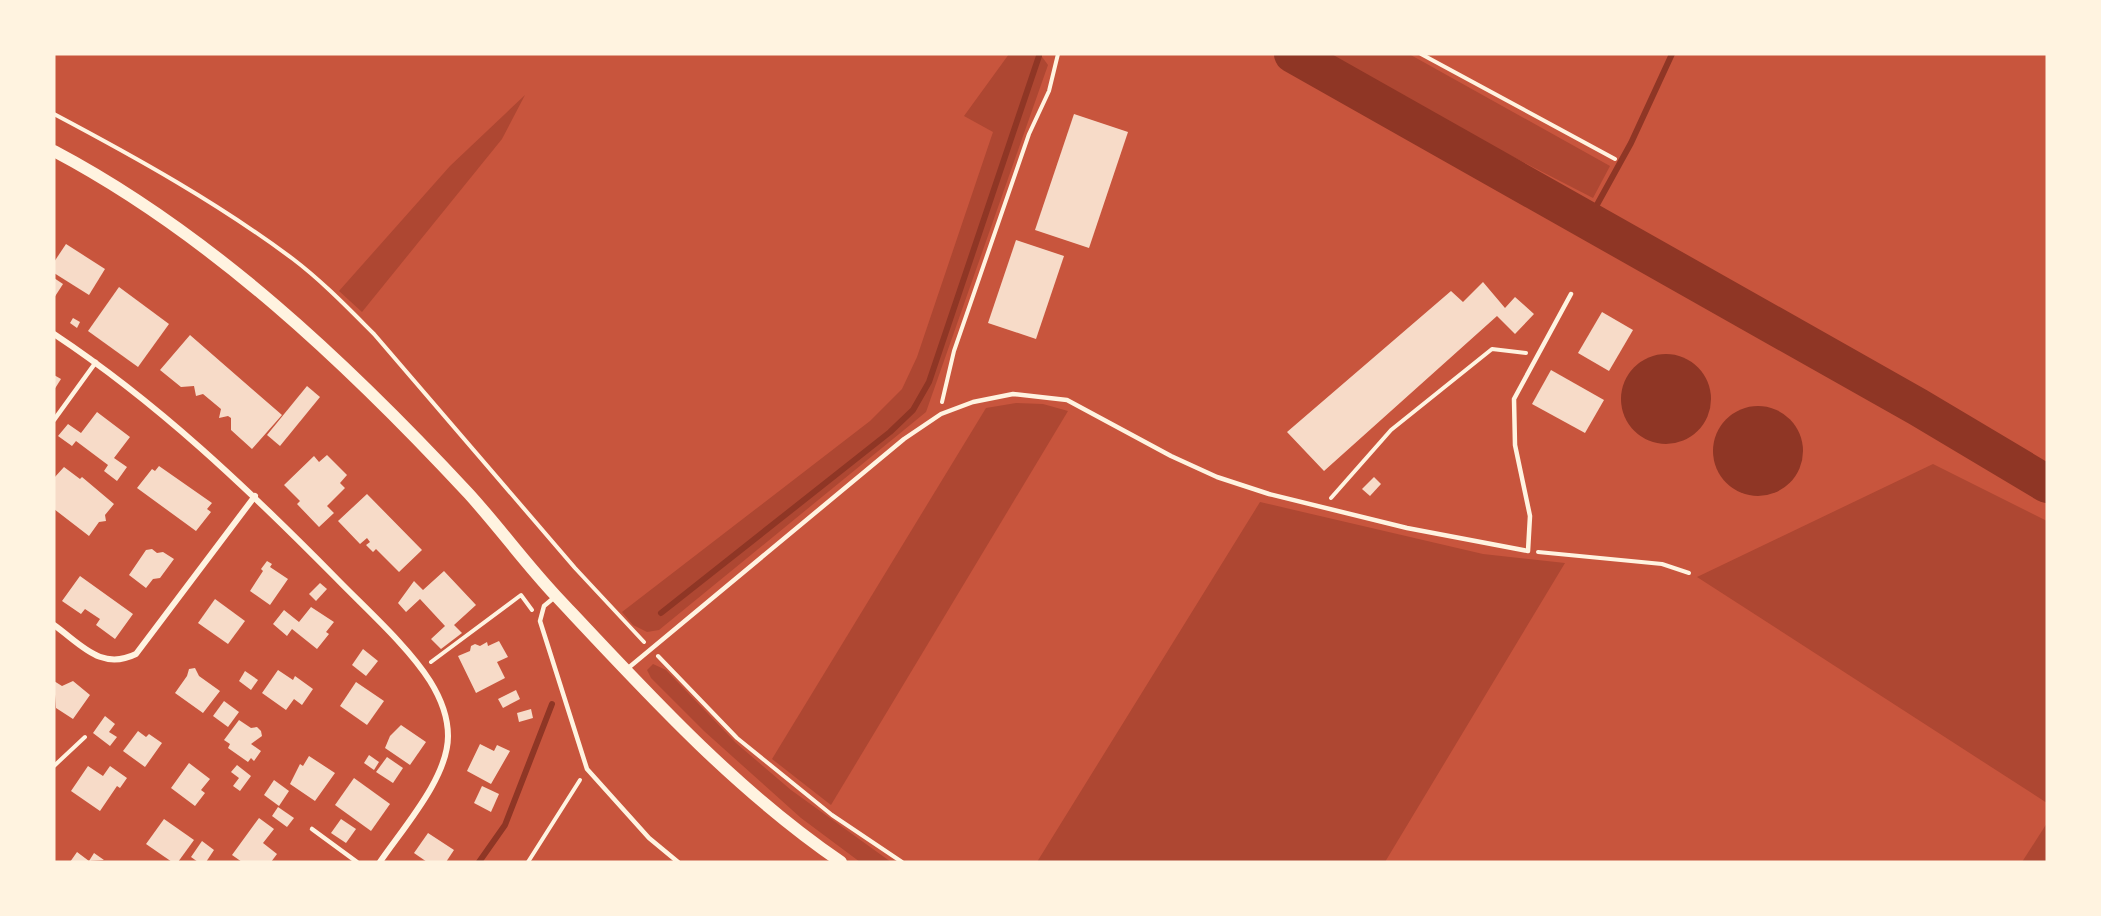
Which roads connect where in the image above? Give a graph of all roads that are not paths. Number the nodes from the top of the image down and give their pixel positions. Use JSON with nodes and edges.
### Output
{"nodes":[{"id":1,"x":54,"y":150,"type":"edge"},
{"id":2,"x":1571,"y":294,"type":"dead end"},
{"id":3,"x":54,"y":334,"type":"edge"},
{"id":4,"x":96,"y":362,"type":"junction"},
{"id":5,"x":54,"y":420,"type":"edge"},
{"id":6,"x":255,"y":496,"type":"junction"},
{"id":7,"x":556,"y":596,"type":"junction"},
{"id":8,"x":54,"y":625,"type":"edge"},
{"id":9,"x":625,"y":671,"type":"junction"},
{"id":10,"x":312,"y":829,"type":"dead end"},
{"id":11,"x":357,"y":862,"type":"edge"},
{"id":12,"x":380,"y":862,"type":"edge"},
{"id":13,"x":678,"y":862,"type":"edge"},
{"id":14,"x":841,"y":862,"type":"edge"}],
"edges":[{"from":1,"to":7,"type":"main road"},
{"from":2,"to":9,"type":"lane"},
{"from":3,"to":4,"type":"street"},
{"from":4,"to":5,"type":"lane"},
{"from":4,"to":6,"type":"street"},
{"from":6,"to":8,"type":"street"},
{"from":6,"to":12,"type":"street"},
{"from":7,"to":9,"type":"main road"},
{"from":7,"to":13,"type":"lane"},
{"from":9,"to":14,"type":"main road"},
{"from":10,"to":11,"type":"lane"}]}
